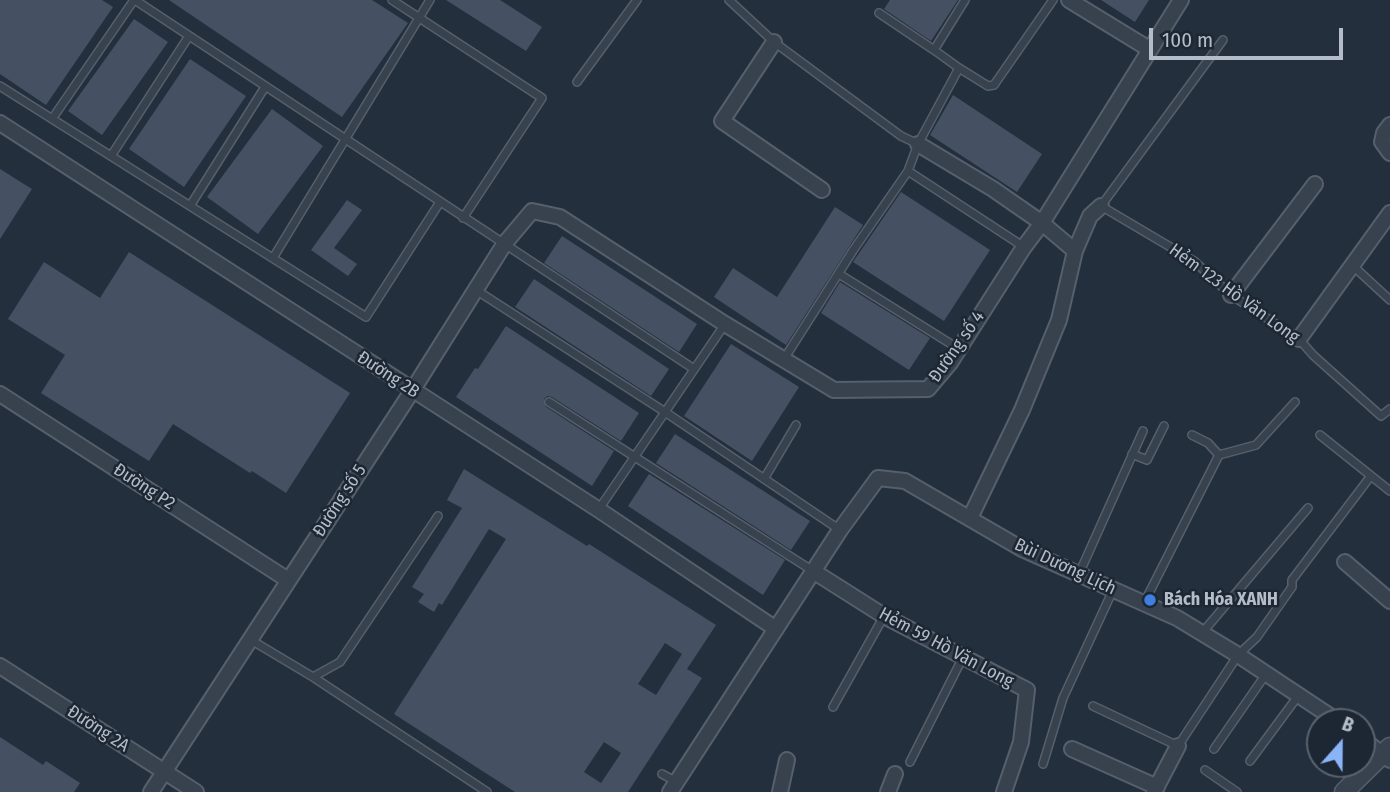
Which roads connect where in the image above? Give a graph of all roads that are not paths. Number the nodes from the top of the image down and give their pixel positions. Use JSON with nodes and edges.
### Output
{"nodes":[{"id":1,"x":134,"y":0,"type":"edge"},
{"id":2,"x":392,"y":0,"type":"edge"},
{"id":3,"x":430,"y":0,"type":"edge"},
{"id":4,"x":637,"y":0,"type":"edge"},
{"id":5,"x":729,"y":0,"type":"edge"},
{"id":6,"x":965,"y":0,"type":"edge"},
{"id":7,"x":1053,"y":0,"type":"edge"},
{"id":8,"x":1069,"y":0,"type":"edge"},
{"id":9,"x":1181,"y":0,"type":"edge"},
{"id":10,"x":879,"y":13,"type":"dead end"},
{"id":11,"x":419,"y":18,"type":"junction"},
{"id":12,"x":189,"y":36,"type":"junction"},
{"id":13,"x":1223,"y":40,"type":"dead end"},
{"id":14,"x":774,"y":42,"type":"junction"},
{"id":15,"x":1149,"y":49,"type":"junction"},
{"id":16,"x":934,"y":50,"type":"junction"},
{"id":17,"x":959,"y":68,"type":"junction"},
{"id":18,"x":577,"y":82,"type":"dead end"},
{"id":19,"x":0,"y":86,"type":"edge"},
{"id":20,"x":265,"y":86,"type":"junction"},
{"id":21,"x":52,"y":119,"type":"junction"},
{"id":22,"x":0,"y":122,"type":"edge"},
{"id":23,"x":1390,"y":125,"type":"edge"},
{"id":24,"x":346,"y":140,"type":"junction"},
{"id":25,"x":918,"y":144,"type":"junction"},
{"id":26,"x":1390,"y":153,"type":"edge"},
{"id":27,"x":111,"y":156,"type":"junction"},
{"id":28,"x":908,"y":171,"type":"junction"},
{"id":29,"x":1315,"y":184,"type":"dead end"},
{"id":30,"x":822,"y":190,"type":"dead end"},
{"id":31,"x":440,"y":202,"type":"junction"},
{"id":32,"x":190,"y":206,"type":"junction"},
{"id":33,"x":1101,"y":206,"type":"junction"},
{"id":34,"x":532,"y":211,"type":"joint"},
{"id":35,"x":463,"y":218,"type":"junction"},
{"id":36,"x":1386,"y":218,"type":"edge"},
{"id":37,"x":1042,"y":223,"type":"junction"},
{"id":38,"x":505,"y":243,"type":"junction"},
{"id":39,"x":1024,"y":247,"type":"junction"},
{"id":40,"x":1075,"y":251,"type":"junction"},
{"id":41,"x":273,"y":258,"type":"junction"},
{"id":42,"x":1351,"y":265,"type":"junction"},
{"id":43,"x":839,"y":274,"type":"junction"},
{"id":44,"x":475,"y":290,"type":"junction"},
{"id":45,"x":1231,"y":295,"type":"junction"},
{"id":46,"x":1390,"y":300,"type":"edge"},
{"id":47,"x":725,"y":324,"type":"junction"},
{"id":48,"x":1299,"y":339,"type":"junction"},
{"id":49,"x":959,"y":349,"type":"junction"},
{"id":50,"x":784,"y":359,"type":"junction"},
{"id":51,"x":694,"y":369,"type":"junction"},
{"id":52,"x":412,"y":391,"type":"junction"},
{"id":53,"x":0,"y":394,"type":"edge"},
{"id":54,"x":1295,"y":401,"type":"dead end"},
{"id":55,"x":549,"y":402,"type":"dead end"},
{"id":56,"x":1390,"y":409,"type":"edge"},
{"id":57,"x":665,"y":412,"type":"junction"},
{"id":58,"x":796,"y":425,"type":"dead end"},
{"id":59,"x":1164,"y":426,"type":"dead end"},
{"id":60,"x":1143,"y":430,"type":"dead end"},
{"id":61,"x":1192,"y":435,"type":"dead end"},
{"id":62,"x":1320,"y":435,"type":"dead end"},
{"id":63,"x":1132,"y":454,"type":"junction"},
{"id":64,"x":1219,"y":455,"type":"junction"},
{"id":65,"x":635,"y":457,"type":"junction"},
{"id":66,"x":1370,"y":477,"type":"junction"},
{"id":67,"x":764,"y":479,"type":"junction"},
{"id":68,"x":1390,"y":491,"type":"edge"},
{"id":69,"x":1308,"y":508,"type":"dead end"},
{"id":70,"x":599,"y":510,"type":"junction"},
{"id":71,"x":438,"y":516,"type":"dead end"},
{"id":72,"x":970,"y":518,"type":"junction"},
{"id":73,"x":840,"y":530,"type":"junction"},
{"id":74,"x":1345,"y":562,"type":"dead end"},
{"id":75,"x":813,"y":571,"type":"junction"},
{"id":76,"x":1079,"y":574,"type":"junction"},
{"id":77,"x":288,"y":580,"type":"junction"},
{"id":78,"x":1113,"y":589,"type":"junction"},
{"id":79,"x":1390,"y":601,"type":"edge"},
{"id":80,"x":1143,"y":603,"type":"junction"},
{"id":81,"x":884,"y":616,"type":"junction"},
{"id":82,"x":776,"y":629,"type":"junction"},
{"id":83,"x":1202,"y":633,"type":"junction"},
{"id":84,"x":250,"y":639,"type":"junction"},
{"id":85,"x":1238,"y":655,"type":"junction"},
{"id":86,"x":963,"y":657,"type":"junction"},
{"id":87,"x":0,"y":666,"type":"edge"},
{"id":88,"x":1266,"y":674,"type":"junction"},
{"id":89,"x":313,"y":677,"type":"junction"},
{"id":90,"x":1298,"y":696,"type":"junction"},
{"id":91,"x":1093,"y":706,"type":"dead end"},
{"id":92,"x":833,"y":707,"type":"dead end"},
{"id":93,"x":1317,"y":708,"type":"edge"},
{"id":94,"x":1178,"y":747,"type":"junction"},
{"id":95,"x":1072,"y":749,"type":"dead end"},
{"id":96,"x":1214,"y":749,"type":"dead end"},
{"id":97,"x":1388,"y":754,"type":"edge"},
{"id":98,"x":787,"y":760,"type":"dead end"},
{"id":99,"x":1250,"y":761,"type":"dead end"},
{"id":100,"x":910,"y":762,"type":"dead end"},
{"id":101,"x":1043,"y":764,"type":"dead end"},
{"id":102,"x":1205,"y":770,"type":"dead end"},
{"id":103,"x":164,"y":771,"type":"junction"},
{"id":104,"x":662,"y":774,"type":"dead end"},
{"id":105,"x":895,"y":774,"type":"dead end"},
{"id":106,"x":674,"y":787,"type":"edge"},
{"id":107,"x":1156,"y":790,"type":"edge"},
{"id":108,"x":150,"y":792,"type":"edge"},
{"id":109,"x":196,"y":792,"type":"edge"},
{"id":110,"x":487,"y":792,"type":"edge"},
{"id":111,"x":780,"y":792,"type":"edge"},
{"id":112,"x":888,"y":792,"type":"edge"},
{"id":113,"x":1004,"y":792,"type":"edge"},
{"id":114,"x":1237,"y":792,"type":"edge"},
{"id":115,"x":1344,"y":792,"type":"edge"}],
"edges":[{"from":1,"to":12,"type":"lane"},
{"from":1,"to":21,"type":"lane"},
{"from":2,"to":11,"type":"lane"},
{"from":3,"to":11,"type":"lane"},
{"from":4,"to":18,"type":"lane"},
{"from":5,"to":14,"type":"lane"},
{"from":6,"to":16,"type":"lane"},
{"from":7,"to":17,"type":"lane"},
{"from":8,"to":15,"type":"street"},
{"from":9,"to":15,"type":"street","name":"Đường số 4"},
{"from":10,"to":16,"type":"lane"},
{"from":11,"to":24,"type":"lane"},
{"from":11,"to":35,"type":"lane"},
{"from":12,"to":20,"type":"lane"},
{"from":12,"to":27,"type":"lane"},
{"from":13,"to":33,"type":"lane"},
{"from":14,"to":25,"type":"lane"},
{"from":14,"to":30,"type":"street"},
{"from":15,"to":37,"type":"street","name":"Đường số 4"},
{"from":16,"to":17,"type":"lane"},
{"from":17,"to":25,"type":"lane"},
{"from":19,"to":21,"type":"lane"},
{"from":20,"to":24,"type":"lane"},
{"from":20,"to":32,"type":"lane"},
{"from":21,"to":27,"type":"lane"},
{"from":22,"to":52,"type":"street","name":"Đường 2B"},
{"from":23,"to":26,"type":"street"},
{"from":24,"to":31,"type":"lane"},
{"from":24,"to":41,"type":"lane"},
{"from":25,"to":28,"type":"lane"},
{"from":25,"to":37,"type":"street"},
{"from":27,"to":32,"type":"lane"},
{"from":28,"to":39,"type":"lane"},
{"from":28,"to":43,"type":"lane"},
{"from":29,"to":45,"type":"street"},
{"from":31,"to":35,"type":"lane"},
{"from":31,"to":41,"type":"lane"},
{"from":32,"to":41,"type":"lane"},
{"from":33,"to":40,"type":"street"},
{"from":33,"to":45,"type":"lane","name":"Hẻm 123 Hồ Văn Long"},
{"from":34,"to":38,"type":"street","name":"Đường số 5"},
{"from":34,"to":47,"type":"street","name":"Đường số 4"},
{"from":35,"to":38,"type":"lane"},
{"from":36,"to":42,"type":"street"},
{"from":37,"to":39,"type":"street","name":"Đường số 4"},
{"from":37,"to":40,"type":"street"},
{"from":38,"to":44,"type":"street","name":"Đường số 5"},
{"from":38,"to":51,"type":"lane"},
{"from":39,"to":49,"type":"street","name":"Đường số 4"},
{"from":40,"to":72,"type":"street"},
{"from":42,"to":46,"type":"lane"},
{"from":42,"to":48,"type":"street"},
{"from":43,"to":49,"type":"lane"},
{"from":43,"to":50,"type":"lane"},
{"from":44,"to":52,"type":"street","name":"Đường số 5"},
{"from":44,"to":57,"type":"lane"},
{"from":45,"to":48,"type":"lane","name":"Hẻm 123 Hồ Văn Long"},
{"from":47,"to":50,"type":"street","name":"Đường số 4"},
{"from":47,"to":51,"type":"lane"},
{"from":48,"to":56,"type":"lane","name":"Hẻm 123 Hồ Văn Long"},
{"from":49,"to":50,"type":"street","name":"Đường số 4"},
{"from":51,"to":57,"type":"lane"},
{"from":52,"to":70,"type":"street","name":"Đường 2B"},
{"from":52,"to":77,"type":"street","name":"Đường số 5"},
{"from":53,"to":77,"type":"street","name":"Đường P2"},
{"from":54,"to":64,"type":"lane"},
{"from":55,"to":65,"type":"lane"},
{"from":57,"to":65,"type":"lane"},
{"from":57,"to":67,"type":"lane"},
{"from":58,"to":67,"type":"lane"},
{"from":59,"to":63,"type":"lane"},
{"from":60,"to":63,"type":"lane"},
{"from":61,"to":64,"type":"lane"},
{"from":62,"to":66,"type":"lane"},
{"from":63,"to":76,"type":"lane"},
{"from":64,"to":80,"type":"lane"},
{"from":65,"to":70,"type":"lane"},
{"from":65,"to":75,"type":"lane"},
{"from":66,"to":68,"type":"lane"},
{"from":66,"to":85,"type":"lane"},
{"from":67,"to":73,"type":"lane"},
{"from":69,"to":83,"type":"lane"},
{"from":70,"to":82,"type":"street","name":"Đường 2B"},
{"from":71,"to":89,"type":"lane"},
{"from":72,"to":73,"type":"street","name":"Bùi Dương Lịch"},
{"from":72,"to":76,"type":"street","name":"Bùi Dương Lịch"},
{"from":73,"to":75,"type":"street"},
{"from":74,"to":79,"type":"street"},
{"from":75,"to":81,"type":"street","name":"Hẻm 59 Hồ Văn Long"},
{"from":75,"to":82,"type":"street"},
{"from":76,"to":78,"type":"street","name":"Bùi Dương Lịch"},
{"from":77,"to":84,"type":"street","name":"Đường số 5"},
{"from":78,"to":80,"type":"street","name":"Bùi Dương Lịch"},
{"from":78,"to":101,"type":"lane"},
{"from":80,"to":83,"type":"street","name":"Bùi Dương Lịch"},
{"from":81,"to":86,"type":"street","name":"Hẻm 59 Hồ Văn Long"},
{"from":81,"to":92,"type":"lane"},
{"from":82,"to":106,"type":"street"},
{"from":83,"to":85,"type":"street","name":"Bùi Dương Lịch"},
{"from":84,"to":89,"type":"lane"},
{"from":84,"to":103,"type":"street","name":"Đường số 5"},
{"from":85,"to":88,"type":"street","name":"Bùi Dương Lịch"},
{"from":85,"to":94,"type":"lane"},
{"from":86,"to":100,"type":"lane"},
{"from":86,"to":113,"type":"street","name":"Hẻm 59 Hồ Văn Long"},
{"from":87,"to":103,"type":"street","name":"Đường 2A"},
{"from":88,"to":90,"type":"street","name":"Bùi Dương Lịch"},
{"from":88,"to":96,"type":"lane"},
{"from":89,"to":110,"type":"lane"},
{"from":90,"to":93,"type":"street","name":"Bùi Dương Lịch"},
{"from":90,"to":99,"type":"lane"},
{"from":91,"to":94,"type":"lane"},
{"from":94,"to":107,"type":"street"},
{"from":95,"to":107,"type":"street"},
{"from":97,"to":115,"type":"street"},
{"from":98,"to":111,"type":"street"},
{"from":102,"to":114,"type":"lane"},
{"from":103,"to":108,"type":"street","name":"Đường số 5"},
{"from":103,"to":109,"type":"street","name":"Đường 2A"},
{"from":104,"to":106,"type":"lane"},
{"from":105,"to":112,"type":"street"}]}
